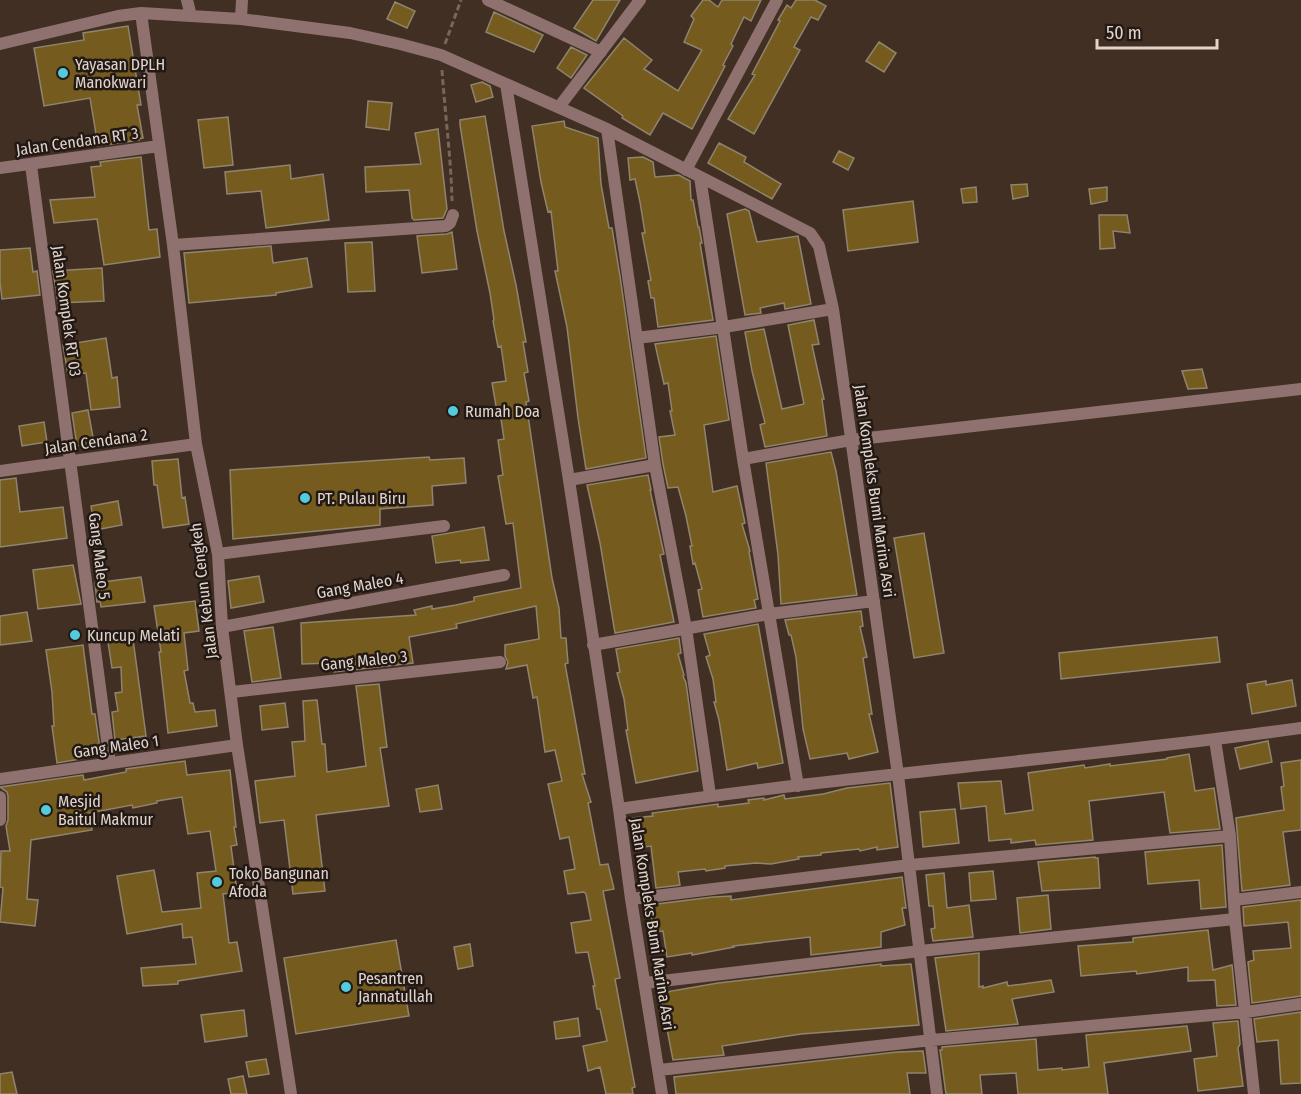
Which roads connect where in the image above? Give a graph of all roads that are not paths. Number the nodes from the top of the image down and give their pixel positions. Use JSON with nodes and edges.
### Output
{"nodes":[{"id":1,"x":187,"y":0,"type":"edge"},
{"id":2,"x":242,"y":0,"type":"edge"},
{"id":3,"x":488,"y":0,"type":"edge"},
{"id":4,"x":640,"y":0,"type":"edge"},
{"id":5,"x":777,"y":0,"type":"edge"},
{"id":6,"x":141,"y":13,"type":"junction"},
{"id":7,"x":191,"y":16,"type":"junction"},
{"id":8,"x":241,"y":19,"type":"junction"},
{"id":9,"x":0,"y":44,"type":"edge"},
{"id":10,"x":601,"y":52,"type":"junction"},
{"id":11,"x":506,"y":84,"type":"junction"},
{"id":12,"x":559,"y":107,"type":"junction"},
{"id":13,"x":607,"y":129,"type":"junction"},
{"id":14,"x":159,"y":146,"type":"junction"},
{"id":15,"x":31,"y":165,"type":"junction"},
{"id":16,"x":0,"y":168,"type":"edge"},
{"id":17,"x":686,"y":170,"type":"junction"},
{"id":18,"x":700,"y":177,"type":"junction"},
{"id":19,"x":453,"y":215,"type":"road end"},
{"id":20,"x":173,"y":245,"type":"junction"},
{"id":21,"x":833,"y":309,"type":"junction"},
{"id":22,"x":724,"y":327,"type":"junction"},
{"id":23,"x":637,"y":338,"type":"junction"},
{"id":24,"x":1301,"y":389,"type":"edge"},
{"id":25,"x":851,"y":440,"type":"junction"},
{"id":26,"x":196,"y":444,"type":"junction"},
{"id":27,"x":743,"y":459,"type":"junction"},
{"id":28,"x":71,"y":461,"type":"junction"},
{"id":29,"x":655,"y":465,"type":"junction"},
{"id":30,"x":0,"y":471,"type":"edge"},
{"id":31,"x":569,"y":480,"type":"junction"},
{"id":32,"x":444,"y":526,"type":"dead end"},
{"id":33,"x":218,"y":554,"type":"junction"},
{"id":34,"x":504,"y":576,"type":"dead end"},
{"id":35,"x":874,"y":601,"type":"junction"},
{"id":36,"x":770,"y":614,"type":"junction"},
{"id":37,"x":222,"y":627,"type":"junction"},
{"id":38,"x":686,"y":628,"type":"junction"},
{"id":39,"x":593,"y":645,"type":"junction"},
{"id":40,"x":500,"y":662,"type":"dead end"},
{"id":41,"x":232,"y":692,"type":"junction"},
{"id":42,"x":1301,"y":728,"type":"edge"},
{"id":43,"x":1215,"y":740,"type":"junction"},
{"id":44,"x":237,"y":745,"type":"junction"},
{"id":45,"x":110,"y":763,"type":"junction"},
{"id":46,"x":898,"y":775,"type":"junction"},
{"id":47,"x":0,"y":779,"type":"edge"},
{"id":48,"x":798,"y":786,"type":"junction"},
{"id":49,"x":710,"y":795,"type":"junction"},
{"id":50,"x":0,"y":797,"type":"edge"},
{"id":51,"x":619,"y":809,"type":"junction"},
{"id":52,"x":0,"y":820,"type":"edge"},
{"id":53,"x":1230,"y":836,"type":"junction"},
{"id":54,"x":910,"y":865,"type":"junction"},
{"id":55,"x":1301,"y":892,"type":"edge"},
{"id":56,"x":631,"y":899,"type":"junction"},
{"id":57,"x":1234,"y":900,"type":"junction"},
{"id":58,"x":1235,"y":919,"type":"junction"},
{"id":59,"x":920,"y":951,"type":"junction"},
{"id":60,"x":645,"y":983,"type":"junction"},
{"id":61,"x":1301,"y":1004,"type":"edge"},
{"id":62,"x":1246,"y":1012,"type":"junction"},
{"id":63,"x":932,"y":1040,"type":"junction"},
{"id":64,"x":659,"y":1070,"type":"junction"},
{"id":65,"x":291,"y":1094,"type":"edge"},
{"id":66,"x":662,"y":1094,"type":"edge"},
{"id":67,"x":937,"y":1094,"type":"edge"},
{"id":68,"x":1254,"y":1094,"type":"edge"}],
"edges":[{"from":1,"to":7,"type":"street"},
{"from":2,"to":8,"type":"street"},
{"from":3,"to":10,"type":"street"},
{"from":4,"to":10,"type":"street"},
{"from":5,"to":17,"type":"street"},
{"from":6,"to":7,"type":"street","name":"Jalan Kompleks Bumi Marina Asri"},
{"from":6,"to":9,"type":"street","name":"Jalan Kompleks Bumi Marina Asri"},
{"from":6,"to":14,"type":"street","name":"Jalan Kebun Cengkeh"},
{"from":7,"to":8,"type":"street","name":"Jalan Kompleks Bumi Marina Asri"},
{"from":8,"to":11,"type":"street","name":"Jalan Kompleks Bumi Marina Asri"},
{"from":10,"to":12,"type":"street"},
{"from":11,"to":12,"type":"street","name":"Jalan Kompleks Bumi Marina Asri"},
{"from":11,"to":31,"type":"street","name":"Jalan Kompleks Bumi Marina Asri"},
{"from":12,"to":13,"type":"street","name":"Jalan Kompleks Bumi Marina Asri"},
{"from":13,"to":17,"type":"street","name":"Jalan Kompleks Bumi Marina Asri"},
{"from":13,"to":23,"type":"street"},
{"from":14,"to":15,"type":"street","name":"Jalan Cendana RT 3"},
{"from":14,"to":20,"type":"street","name":"Jalan Kebun Cengkeh"},
{"from":15,"to":16,"type":"street","name":"Jalan Cendana RT 3"},
{"from":15,"to":28,"type":"street","name":"Jalan Komplek RT 03"},
{"from":17,"to":18,"type":"street","name":"Jalan Kompleks Bumi Marina Asri"},
{"from":18,"to":21,"type":"street","name":"Jalan Kompleks Bumi Marina Asri"},
{"from":18,"to":22,"type":"street"},
{"from":19,"to":20,"type":"street"},
{"from":20,"to":26,"type":"street","name":"Jalan Kebun Cengkeh"},
{"from":21,"to":22,"type":"street"},
{"from":21,"to":25,"type":"street","name":"Jalan Kompleks Bumi Marina Asri"},
{"from":22,"to":23,"type":"street"},
{"from":22,"to":27,"type":"street"},
{"from":23,"to":29,"type":"street"},
{"from":24,"to":25,"type":"street"},
{"from":25,"to":27,"type":"street"},
{"from":25,"to":35,"type":"street","name":"Jalan Kompleks Bumi Marina Asri"},
{"from":26,"to":28,"type":"street","name":"Jalan Cendana 2"},
{"from":26,"to":33,"type":"street","name":"Jalan Kebun Cengkeh"},
{"from":27,"to":36,"type":"street"},
{"from":28,"to":30,"type":"street","name":"Jalan Cendana 2"},
{"from":28,"to":45,"type":"street","name":"Gang Maleo 5"},
{"from":29,"to":31,"type":"street"},
{"from":29,"to":38,"type":"street"},
{"from":31,"to":39,"type":"street","name":"Jalan Kompleks Bumi Marina Asri"},
{"from":32,"to":33,"type":"street"},
{"from":33,"to":37,"type":"street","name":"Jalan Kebun Cengkeh"},
{"from":34,"to":37,"type":"street","name":"Gang Maleo 4"},
{"from":35,"to":36,"type":"street"},
{"from":35,"to":46,"type":"street","name":"Jalan Kompleks Bumi Marina Asri"},
{"from":36,"to":38,"type":"street"},
{"from":36,"to":48,"type":"street"},
{"from":37,"to":41,"type":"street","name":"Jalan Kebun Cengkeh"},
{"from":38,"to":39,"type":"street"},
{"from":38,"to":49,"type":"street"},
{"from":39,"to":51,"type":"street","name":"Jalan Kompleks Bumi Marina Asri"},
{"from":40,"to":41,"type":"street","name":"Gang Maleo 3"},
{"from":41,"to":44,"type":"street","name":"Jalan Kebun Cengkeh"},
{"from":42,"to":43,"type":"street"},
{"from":43,"to":46,"type":"street"},
{"from":43,"to":53,"type":"street"},
{"from":44,"to":45,"type":"street","name":"Gang Maleo 1"},
{"from":44,"to":65,"type":"street","name":"Jalan Kebun Cengkeh"},
{"from":45,"to":47,"type":"street","name":"Gang Maleo 1"},
{"from":46,"to":48,"type":"street"},
{"from":46,"to":54,"type":"street","name":"Jalan Kompleks Bumi Marina Asri"},
{"from":48,"to":49,"type":"street"},
{"from":49,"to":51,"type":"street"},
{"from":50,"to":52,"type":"street"},
{"from":51,"to":56,"type":"street","name":"Jalan Kompleks Bumi Marina Asri"},
{"from":53,"to":54,"type":"street"},
{"from":53,"to":57,"type":"street"},
{"from":54,"to":56,"type":"street"},
{"from":54,"to":59,"type":"street","name":"Jalan Kompleks Bumi Marina Asri"},
{"from":55,"to":57,"type":"street"},
{"from":56,"to":60,"type":"street","name":"Jalan Kompleks Bumi Marina Asri"},
{"from":57,"to":58,"type":"street"},
{"from":58,"to":59,"type":"street"},
{"from":58,"to":62,"type":"street"},
{"from":59,"to":60,"type":"street"},
{"from":59,"to":63,"type":"street","name":"Jalan Kompleks Bumi Marina Asri"},
{"from":60,"to":64,"type":"street","name":"Jalan Kompleks Bumi Marina Asri"},
{"from":61,"to":62,"type":"street"},
{"from":62,"to":63,"type":"street"},
{"from":62,"to":68,"type":"street"},
{"from":63,"to":64,"type":"street"},
{"from":63,"to":67,"type":"street","name":"Jalan Kompleks Bumi Marina Asri"},
{"from":64,"to":66,"type":"street","name":"Jalan Kompleks Bumi Marina Asri"}]}
